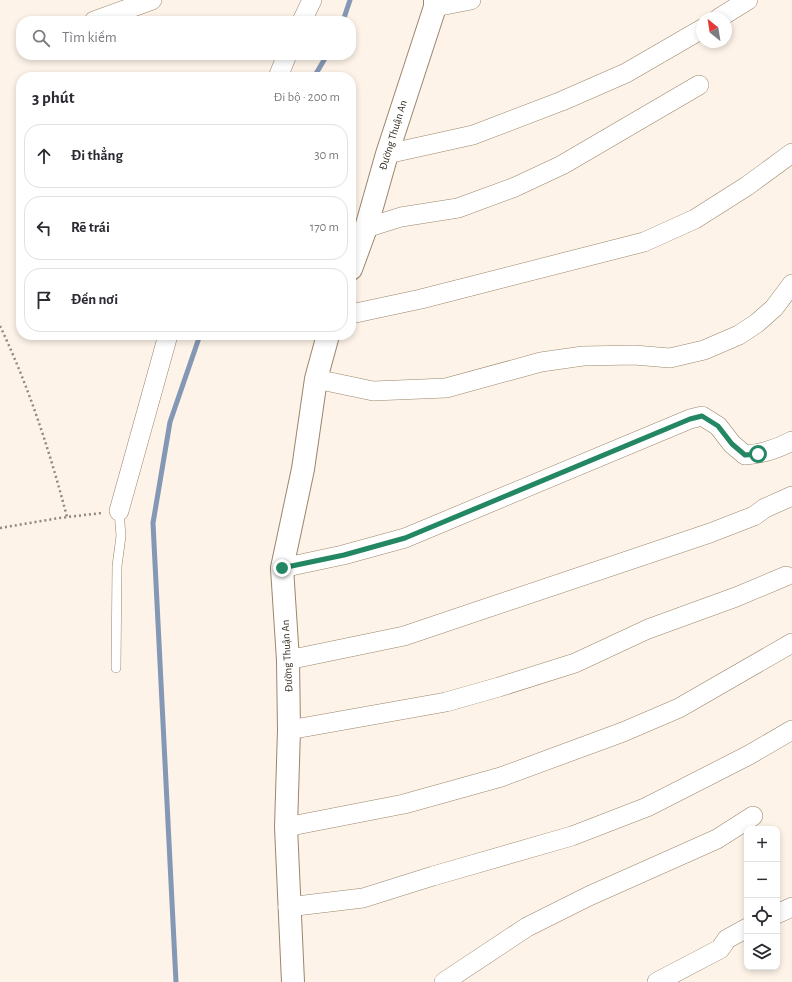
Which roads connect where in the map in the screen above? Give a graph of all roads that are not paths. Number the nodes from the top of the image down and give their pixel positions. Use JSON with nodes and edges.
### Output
{"nodes":[{"id":1,"x":152,"y":0,"type":"edge"},
{"id":2,"x":312,"y":0,"type":"edge"},
{"id":3,"x":471,"y":0,"type":"edge"},
{"id":4,"x":748,"y":0,"type":"edge"},
{"id":5,"x":435,"y":3,"type":"edge"},
{"id":6,"x":729,"y":12,"type":"edge"},
{"id":7,"x":108,"y":16,"type":"edge"},
{"id":8,"x":304,"y":16,"type":"edge"},
{"id":9,"x":696,"y":32,"type":"edge"},
{"id":10,"x":285,"y":60,"type":"edge"},
{"id":11,"x":280,"y":72,"type":"edge"},
{"id":12,"x":699,"y":85,"type":"dead end"},
{"id":13,"x":792,"y":153,"type":"edge"},
{"id":14,"x":387,"y":154,"type":"junction"},
{"id":15,"x":366,"y":228,"type":"junction"},
{"id":16,"x":356,"y":255,"type":"edge"},
{"id":17,"x":792,"y":284,"type":"edge"},
{"id":18,"x":356,"y":313,"type":"edge"},
{"id":19,"x":167,"y":340,"type":"edge"},
{"id":20,"x":327,"y":340,"type":"edge"},
{"id":21,"x":316,"y":379,"type":"junction"},
{"id":22,"x":792,"y":441,"type":"edge"},
{"id":23,"x":792,"y":496,"type":"edge"},
{"id":24,"x":118,"y":511,"type":"joint"},
{"id":25,"x":282,"y":568,"type":"junction"},
{"id":26,"x":786,"y":576,"type":"dead end"},
{"id":27,"x":792,"y":643,"type":"edge"},
{"id":28,"x":288,"y":660,"type":"junction"},
{"id":29,"x":116,"y":668,"type":"dead end"},
{"id":30,"x":289,"y":730,"type":"junction"},
{"id":31,"x":792,"y":730,"type":"edge"},
{"id":32,"x":753,"y":816,"type":"dead end"},
{"id":33,"x":286,"y":827,"type":"junction"},
{"id":34,"x":288,"y":907,"type":"junction"},
{"id":35,"x":792,"y":907,"type":"edge"},
{"id":36,"x":780,"y":913,"type":"edge"},
{"id":37,"x":744,"y":930,"type":"edge"},
{"id":38,"x":292,"y":982,"type":"edge"},
{"id":39,"x":444,"y":982,"type":"edge"},
{"id":40,"x":657,"y":982,"type":"edge"}],
"edges":[{"from":1,"to":7,"type":"street"},
{"from":2,"to":8,"type":"street"},
{"from":3,"to":5,"type":"street"},
{"from":4,"to":6,"type":"street"},
{"from":5,"to":14,"type":"highway","name":"Đường Thuận An"},
{"from":9,"to":14,"type":"street"},
{"from":10,"to":11,"type":"street"},
{"from":12,"to":15,"type":"street"},
{"from":13,"to":18,"type":"street"},
{"from":14,"to":15,"type":"highway","name":"Đường Thuận An"},
{"from":15,"to":16,"type":"highway","name":"Đường Thuận An"},
{"from":17,"to":21,"type":"street"},
{"from":19,"to":24,"type":"street"},
{"from":20,"to":21,"type":"highway","name":"Đường Thuận An"},
{"from":21,"to":25,"type":"highway","name":"Đường Thuận An"},
{"from":22,"to":25,"type":"street"},
{"from":23,"to":28,"type":"street"},
{"from":24,"to":29,"type":"lane"},
{"from":25,"to":28,"type":"highway","name":"Đường Thuận An"},
{"from":26,"to":30,"type":"street"},
{"from":27,"to":33,"type":"street"},
{"from":28,"to":30,"type":"highway","name":"Đường Thuận An"},
{"from":30,"to":33,"type":"highway","name":"Đường Thuận An"},
{"from":31,"to":34,"type":"street"},
{"from":32,"to":39,"type":"street"},
{"from":33,"to":34,"type":"highway","name":"Đường Thuận An"},
{"from":34,"to":38,"type":"highway","name":"Đường Thuận An"},
{"from":35,"to":36,"type":"street"},
{"from":37,"to":40,"type":"street"}]}
